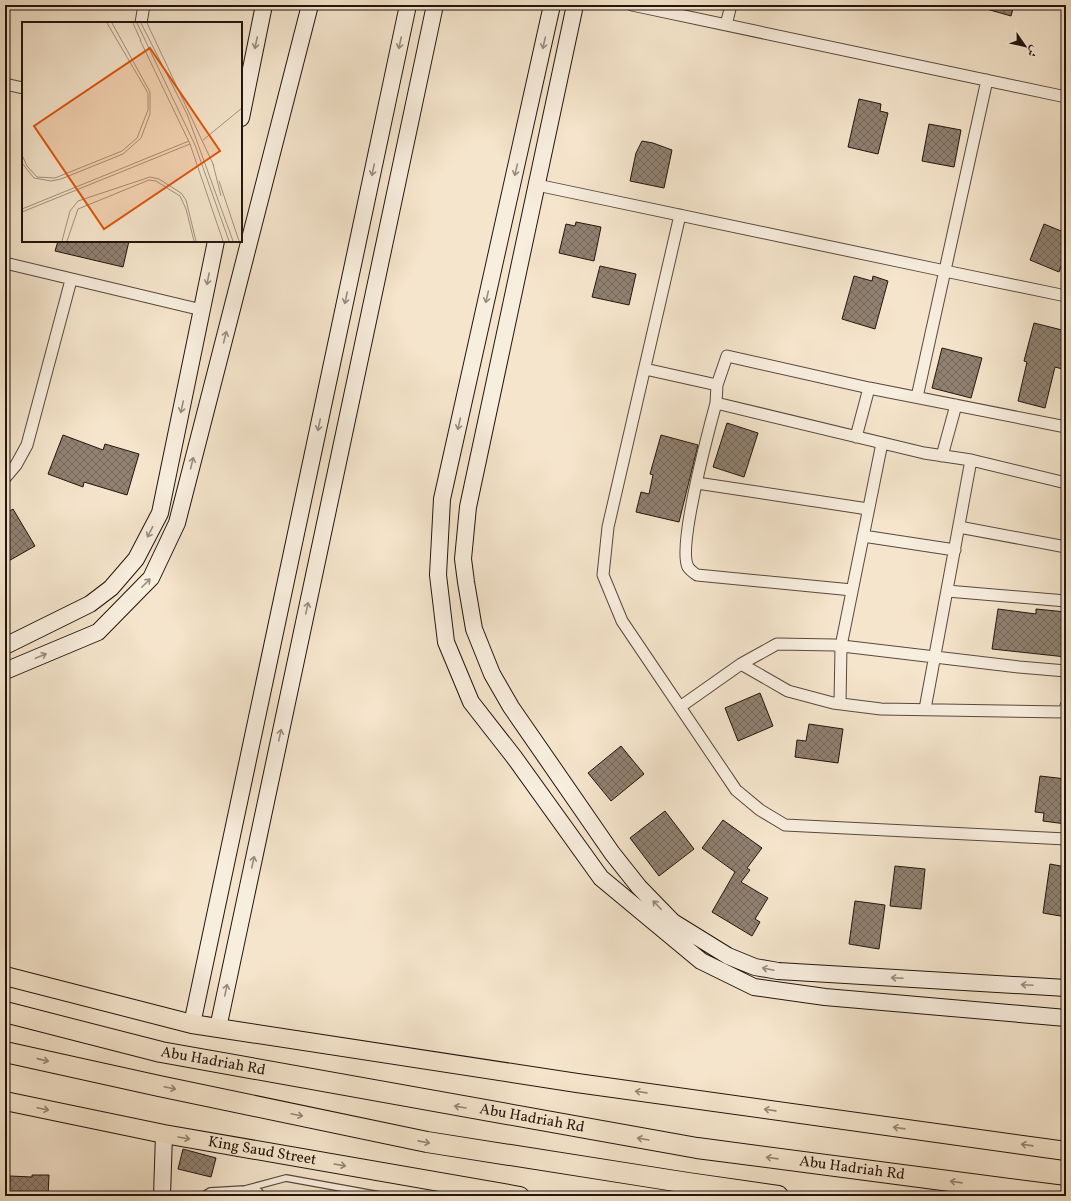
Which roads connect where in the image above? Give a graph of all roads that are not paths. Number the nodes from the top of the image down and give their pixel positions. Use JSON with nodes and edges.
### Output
{"nodes":[{"id":1,"x":144,"y":5,"type":"edge"},
{"id":2,"x":264,"y":5,"type":"edge"},
{"id":3,"x":310,"y":5,"type":"edge"},
{"id":4,"x":408,"y":5,"type":"edge"},
{"id":5,"x":435,"y":5,"type":"edge"},
{"id":6,"x":552,"y":5,"type":"edge"},
{"id":7,"x":576,"y":5,"type":"edge"},
{"id":8,"x":632,"y":5,"type":"edge"},
{"id":9,"x":730,"y":5,"type":"edge"},
{"id":10,"x":141,"y":22,"type":"edge"},
{"id":11,"x":726,"y":25,"type":"junction"},
{"id":12,"x":987,"y":80,"type":"junction"},
{"id":13,"x":5,"y":84,"type":"edge"},
{"id":14,"x":22,"y":88,"type":"edge"},
{"id":15,"x":1066,"y":97,"type":"edge"},
{"id":16,"x":242,"y":113,"type":"edge"},
{"id":17,"x":537,"y":185,"type":"junction"},
{"id":18,"x":680,"y":215,"type":"junction"},
{"id":19,"x":216,"y":242,"type":"edge"},
{"id":20,"x":5,"y":263,"type":"edge"},
{"id":21,"x":944,"y":271,"type":"junction"},
{"id":22,"x":72,"y":280,"type":"junction"},
{"id":23,"x":1066,"y":296,"type":"edge"},
{"id":24,"x":202,"y":310,"type":"junction"},
{"id":25,"x":644,"y":369,"type":"junction"},
{"id":26,"x":718,"y":385,"type":"junction"},
{"id":27,"x":869,"y":388,"type":"junction"},
{"id":28,"x":917,"y":397,"type":"junction"},
{"id":29,"x":716,"y":403,"type":"junction"},
{"id":30,"x":956,"y":405,"type":"junction"},
{"id":31,"x":1066,"y":427,"type":"edge"},
{"id":32,"x":856,"y":437,"type":"junction"},
{"id":33,"x":882,"y":443,"type":"junction"},
{"id":34,"x":942,"y":456,"type":"junction"},
{"id":35,"x":971,"y":460,"type":"junction"},
{"id":36,"x":5,"y":478,"type":"edge"},
{"id":37,"x":697,"y":483,"type":"junction"},
{"id":38,"x":1066,"y":484,"type":"edge"},
{"id":39,"x":868,"y":509,"type":"junction"},
{"id":40,"x":959,"y":527,"type":"junction"},
{"id":41,"x":863,"y":536,"type":"junction"},
{"id":42,"x":1066,"y":547,"type":"edge"},
{"id":43,"x":955,"y":550,"type":"junction"},
{"id":44,"x":852,"y":590,"type":"junction"},
{"id":45,"x":947,"y":591,"type":"junction"},
{"id":46,"x":1066,"y":601,"type":"edge"},
{"id":47,"x":5,"y":646,"type":"edge"},
{"id":48,"x":841,"y":646,"type":"junction"},
{"id":49,"x":935,"y":657,"type":"junction"},
{"id":50,"x":741,"y":664,"type":"junction"},
{"id":51,"x":5,"y":671,"type":"edge"},
{"id":52,"x":1066,"y":671,"type":"edge"},
{"id":53,"x":840,"y":704,"type":"junction"},
{"id":54,"x":1066,"y":706,"type":"edge"},
{"id":55,"x":680,"y":707,"type":"junction"},
{"id":56,"x":925,"y":709,"type":"junction"},
{"id":57,"x":1066,"y":838,"type":"edge"},
{"id":58,"x":5,"y":976,"type":"edge"},
{"id":59,"x":1066,"y":988,"type":"edge"},
{"id":60,"x":5,"y":1012,"type":"edge"},
{"id":61,"x":1066,"y":1018,"type":"edge"},
{"id":62,"x":192,"y":1024,"type":"junction"},
{"id":63,"x":218,"y":1028,"type":"junction"},
{"id":64,"x":5,"y":1052,"type":"edge"},
{"id":65,"x":5,"y":1101,"type":"edge"},
{"id":66,"x":164,"y":1134,"type":"junction"},
{"id":67,"x":1066,"y":1150,"type":"edge"},
{"id":68,"x":245,"y":1189,"type":"junction"},
{"id":69,"x":162,"y":1196,"type":"edge"},
{"id":70,"x":202,"y":1196,"type":"edge"},
{"id":71,"x":262,"y":1196,"type":"edge"},
{"id":72,"x":385,"y":1196,"type":"edge"},
{"id":73,"x":520,"y":1196,"type":"edge"},
{"id":74,"x":778,"y":1196,"type":"edge"},
{"id":75,"x":1064,"y":1196,"type":"edge"}],
"edges":[{"from":1,"to":10,"type":"street"},
{"from":2,"to":16,"type":"street","one_way":true},
{"from":51,"to":3,"type":"street","one_way":true},
{"from":4,"to":62,"type":"street","one_way":true},
{"from":63,"to":5,"type":"street","one_way":true},
{"from":6,"to":61,"type":"street","one_way":true},
{"from":7,"to":17,"type":"street"},
{"from":8,"to":11,"type":"street"},
{"from":9,"to":11,"type":"street"},
{"from":11,"to":12,"type":"street"},
{"from":12,"to":15,"type":"street"},
{"from":12,"to":21,"type":"street"},
{"from":13,"to":14,"type":"street"},
{"from":17,"to":18,"type":"street"},
{"from":59,"to":17,"type":"street","one_way":true},
{"from":18,"to":21,"type":"street"},
{"from":18,"to":25,"type":"street"},
{"from":19,"to":24,"type":"street","one_way":true},
{"from":20,"to":22,"type":"street"},
{"from":21,"to":23,"type":"street"},
{"from":21,"to":28,"type":"street"},
{"from":22,"to":24,"type":"street"},
{"from":22,"to":36,"type":"street"},
{"from":24,"to":47,"type":"street","one_way":true},
{"from":25,"to":26,"type":"street"},
{"from":25,"to":55,"type":"street"},
{"from":26,"to":27,"type":"street"},
{"from":26,"to":29,"type":"street"},
{"from":27,"to":28,"type":"street"},
{"from":27,"to":32,"type":"street"},
{"from":28,"to":30,"type":"street"},
{"from":29,"to":32,"type":"street"},
{"from":29,"to":37,"type":"street"},
{"from":30,"to":31,"type":"street"},
{"from":30,"to":34,"type":"street"},
{"from":32,"to":33,"type":"street"},
{"from":33,"to":34,"type":"street"},
{"from":33,"to":39,"type":"street"},
{"from":34,"to":35,"type":"street"},
{"from":35,"to":38,"type":"street"},
{"from":35,"to":40,"type":"street"},
{"from":37,"to":39,"type":"street"},
{"from":37,"to":44,"type":"street"},
{"from":39,"to":41,"type":"street"},
{"from":40,"to":42,"type":"street"},
{"from":40,"to":43,"type":"street"},
{"from":41,"to":43,"type":"street"},
{"from":41,"to":44,"type":"street"},
{"from":43,"to":45,"type":"street"},
{"from":44,"to":48,"type":"street"},
{"from":45,"to":46,"type":"street"},
{"from":45,"to":49,"type":"street"},
{"from":48,"to":49,"type":"street"},
{"from":48,"to":50,"type":"street"},
{"from":48,"to":53,"type":"street"},
{"from":49,"to":52,"type":"street"},
{"from":49,"to":56,"type":"street"},
{"from":50,"to":53,"type":"street"},
{"from":50,"to":55,"type":"street"},
{"from":53,"to":56,"type":"street"},
{"from":54,"to":56,"type":"street"},
{"from":55,"to":57,"type":"street"},
{"from":58,"to":62,"type":"main road"},
{"from":75,"to":60,"type":"highway","name":"Abu Hadriah Rd","one_way":true},
{"from":62,"to":63,"type":"main road"},
{"from":67,"to":63,"type":"main road","one_way":true},
{"from":64,"to":74,"type":"highway","one_way":true},
{"from":65,"to":66,"type":"main road","name":"King Saud Street","one_way":true},
{"from":66,"to":69,"type":"street"},
{"from":66,"to":73,"type":"main road","name":"King Saud Street","one_way":true},
{"from":68,"to":70,"type":"lane"},
{"from":68,"to":71,"type":"lane"},
{"from":68,"to":72,"type":"lane"}]}
